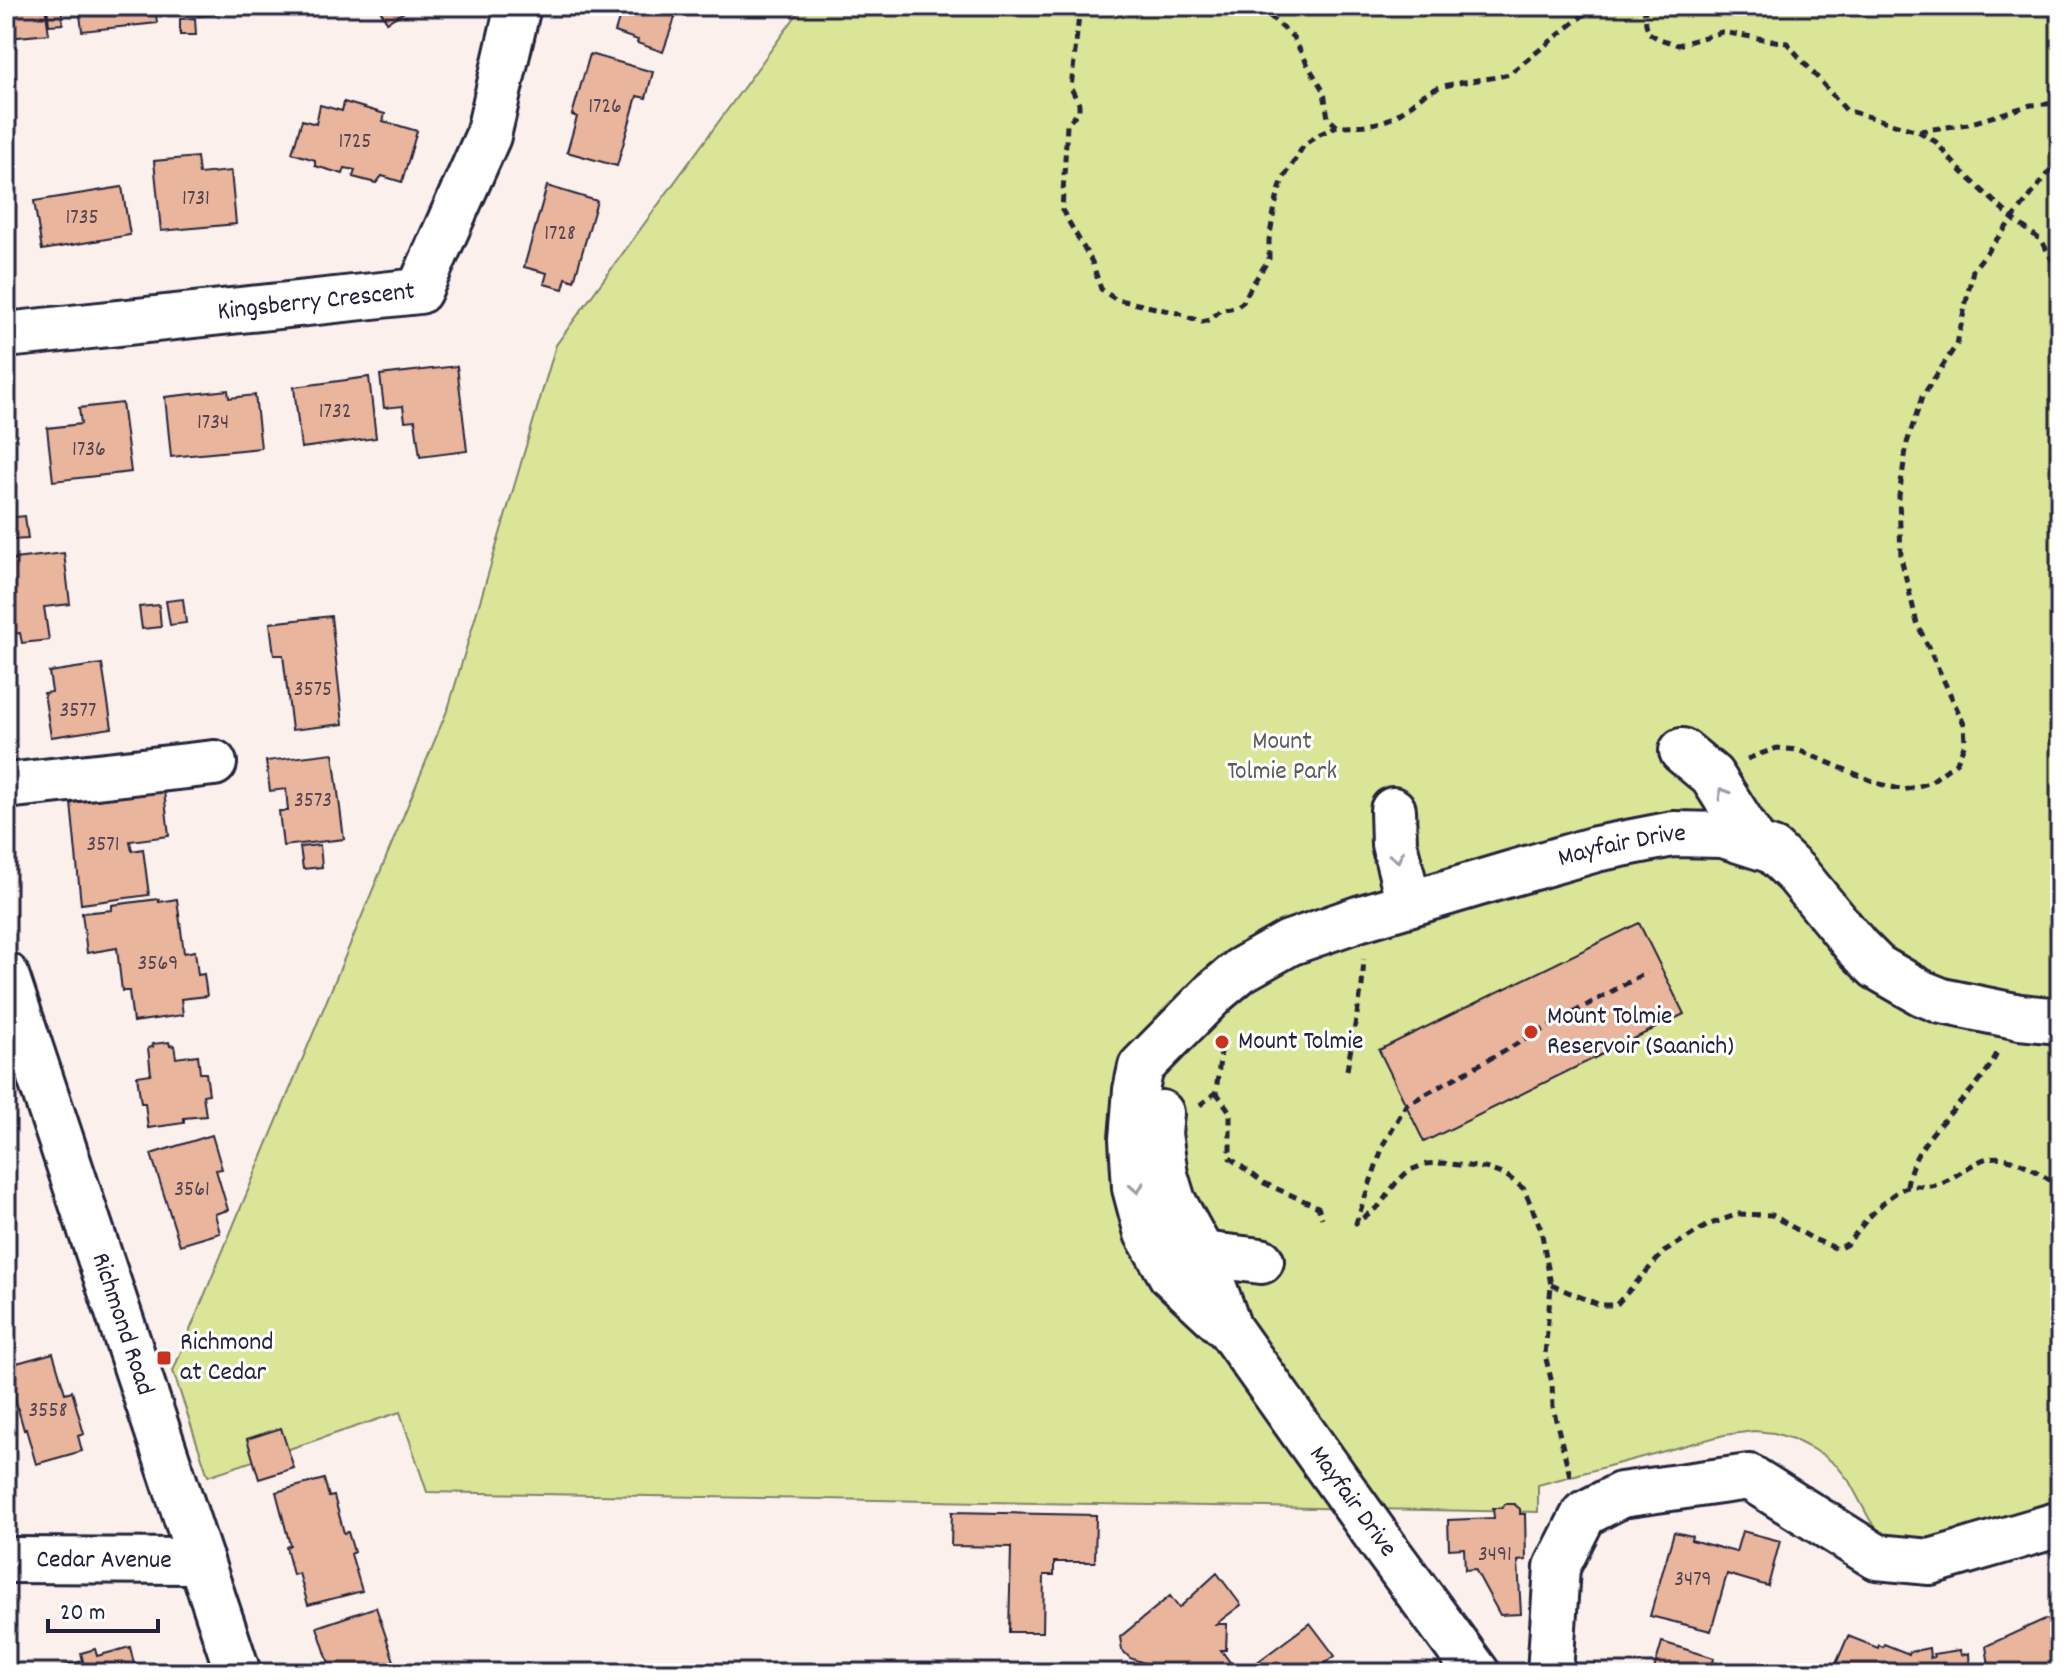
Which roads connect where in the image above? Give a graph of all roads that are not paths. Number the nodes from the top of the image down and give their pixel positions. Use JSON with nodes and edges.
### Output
{"nodes":[{"id":1,"x":518,"y":6,"type":"edge"},
{"id":2,"x":6,"y":335,"type":"edge"},
{"id":3,"x":214,"y":763,"type":"dead end"},
{"id":4,"x":1697,"y":763,"type":"road end"},
{"id":5,"x":6,"y":786,"type":"edge"},
{"id":6,"x":1393,"y":810,"type":"dead end"},
{"id":7,"x":1755,"y":844,"type":"junction"},
{"id":8,"x":1409,"y":903,"type":"junction"},
{"id":9,"x":9,"y":991,"type":"edge"},
{"id":10,"x":2040,"y":1019,"type":"edge"},
{"id":11,"x":1169,"y":1039,"type":"junction"},
{"id":12,"x":1202,"y":1254,"type":"junction"},
{"id":13,"x":1261,"y":1261,"type":"dead end"},
{"id":14,"x":1230,"y":1330,"type":"junction"},
{"id":15,"x":2060,"y":1524,"type":"edge"},
{"id":16,"x":6,"y":1560,"type":"edge"},
{"id":17,"x":201,"y":1561,"type":"junction"},
{"id":18,"x":238,"y":1673,"type":"edge"},
{"id":19,"x":1477,"y":1673,"type":"edge"},
{"id":20,"x":1550,"y":1673,"type":"edge"}],
"edges":[{"from":1,"to":2,"type":"street","name":"Kingsberry Crescent"},
{"from":3,"to":5,"type":"street"},
{"from":7,"to":4,"type":"street","one_way":true},
{"from":6,"to":8,"type":"street","one_way":true},
{"from":7,"to":8,"type":"street","name":"Mayfair Drive"},
{"from":7,"to":10,"type":"street","name":"Mayfair Drive"},
{"from":8,"to":11,"type":"street","name":"Mayfair Drive"},
{"from":9,"to":17,"type":"street","name":"Richmond Road"},
{"from":11,"to":12,"type":"street","name":"Mayfair Drive"},
{"from":11,"to":14,"type":"street","name":"Mayfair Drive","one_way":true},
{"from":12,"to":13,"type":"street"},
{"from":12,"to":14,"type":"street","name":"Mayfair Drive"},
{"from":14,"to":19,"type":"street","name":"Mayfair Drive"},
{"from":15,"to":20,"type":"street"},
{"from":16,"to":17,"type":"street","name":"Cedar Avenue"},
{"from":17,"to":18,"type":"street","name":"Richmond Road"}]}
